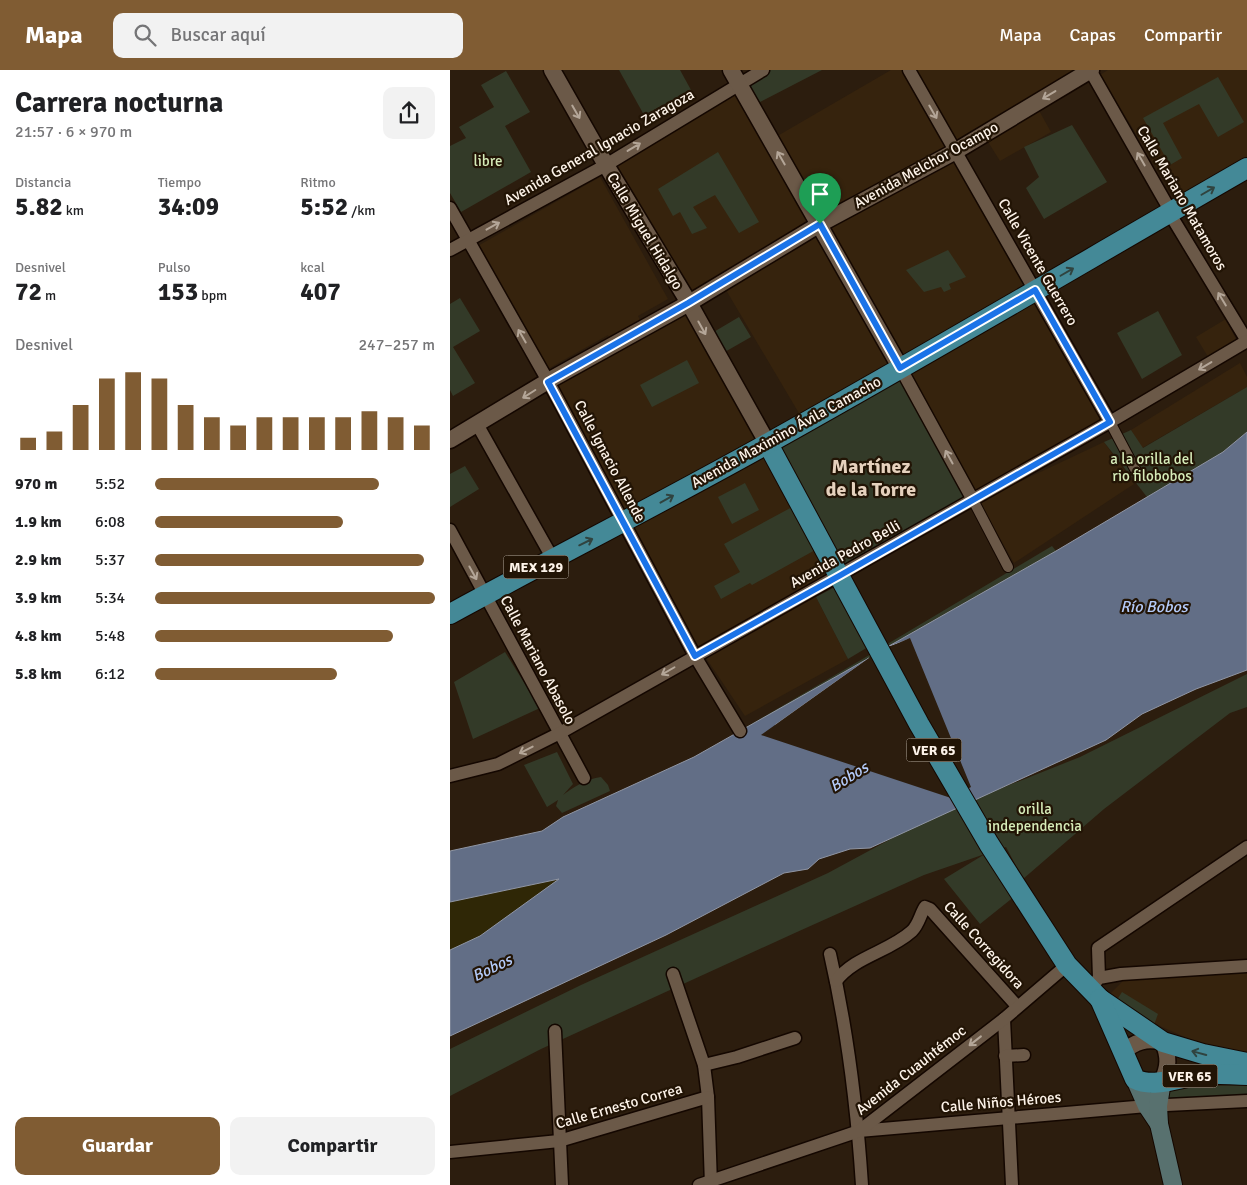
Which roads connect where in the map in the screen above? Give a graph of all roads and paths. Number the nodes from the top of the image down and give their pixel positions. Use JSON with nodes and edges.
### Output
{"nodes":[{"id":1,"x":552,"y":70,"type":"edge"},
{"id":2,"x":763,"y":70,"type":"edge"},
{"id":3,"x":909,"y":70,"type":"edge"},
{"id":4,"x":1090,"y":70,"type":"edge"},
{"id":5,"x":735,"y":77,"type":"edge"},
{"id":6,"x":956,"y":151,"type":"junction"},
{"id":7,"x":606,"y":165,"type":"junction"},
{"id":8,"x":1247,"y":168,"type":"edge"},
{"id":9,"x":450,"y":208,"type":"edge"},
{"id":10,"x":1172,"y":212,"type":"junction"},
{"id":11,"x":820,"y":224,"type":"junction"},
{"id":12,"x":468,"y":240,"type":"junction"},
{"id":13,"x":450,"y":250,"type":"edge"},
{"id":14,"x":1035,"y":290,"type":"junction"},
{"id":15,"x":688,"y":303,"type":"junction"},
{"id":16,"x":1247,"y":341,"type":"edge"},
{"id":17,"x":900,"y":368,"type":"junction"},
{"id":18,"x":548,"y":382,"type":"junction"},
{"id":19,"x":1110,"y":422,"type":"junction"},
{"id":20,"x":477,"y":424,"type":"junction"},
{"id":21,"x":450,"y":440,"type":"edge"},
{"id":22,"x":768,"y":444,"type":"junction"},
{"id":23,"x":1136,"y":471,"type":"dead end"},
{"id":24,"x":973,"y":500,"type":"junction"},
{"id":25,"x":624,"y":522,"type":"junction"},
{"id":26,"x":450,"y":530,"type":"edge"},
{"id":27,"x":554,"y":557,"type":"junction"},
{"id":28,"x":1008,"y":567,"type":"dead end"},
{"id":29,"x":839,"y":576,"type":"junction"},
{"id":30,"x":485,"y":595,"type":"junction"},
{"id":31,"x":450,"y":614,"type":"edge"},
{"id":32,"x":695,"y":656,"type":"junction"},
{"id":33,"x":740,"y":731,"type":"dead end"},
{"id":34,"x":558,"y":734,"type":"junction"},
{"id":35,"x":450,"y":776,"type":"edge"},
{"id":36,"x":584,"y":778,"type":"dead end"},
{"id":37,"x":1247,"y":847,"type":"edge"},
{"id":38,"x":830,"y":954,"type":"dead end"},
{"id":39,"x":1067,"y":965,"type":"junction"},
{"id":40,"x":1247,"y":966,"type":"edge"},
{"id":41,"x":673,"y":974,"type":"dead end"},
{"id":42,"x":836,"y":980,"type":"junction"},
{"id":43,"x":1097,"y":988,"type":"junction"},
{"id":44,"x":1017,"y":1006,"type":"junction"},
{"id":45,"x":1004,"y":1018,"type":"junction"},
{"id":46,"x":555,"y":1031,"type":"dead end"},
{"id":47,"x":795,"y":1038,"type":"dead end"},
{"id":48,"x":1163,"y":1042,"type":"junction"},
{"id":49,"x":1123,"y":1052,"type":"junction"},
{"id":50,"x":1024,"y":1055,"type":"dead end"},
{"id":51,"x":1005,"y":1056,"type":"junction"},
{"id":52,"x":1247,"y":1062,"type":"edge"},
{"id":53,"x":704,"y":1065,"type":"junction"},
{"id":54,"x":1247,"y":1075,"type":"edge"},
{"id":55,"x":1135,"y":1079,"type":"junction"},
{"id":56,"x":1162,"y":1081,"type":"junction"},
{"id":57,"x":708,"y":1097,"type":"junction"},
{"id":58,"x":1247,"y":1101,"type":"edge"},
{"id":59,"x":1152,"y":1106,"type":"junction"},
{"id":60,"x":1008,"y":1118,"type":"junction"},
{"id":61,"x":859,"y":1131,"type":"junction"},
{"id":62,"x":559,"y":1141,"type":"junction"},
{"id":63,"x":450,"y":1152,"type":"edge"},
{"id":64,"x":707,"y":1184,"type":"edge"},
{"id":65,"x":562,"y":1185,"type":"edge"},
{"id":66,"x":862,"y":1185,"type":"edge"},
{"id":67,"x":1012,"y":1185,"type":"edge"},
{"id":68,"x":1173,"y":1185,"type":"edge"}],
"edges":[{"from":1,"to":7,"type":"street","name":"Calle Miguel Hidalgo","one_way":true},
{"from":2,"to":5,"type":"street","name":"Avenida General Ignacio Zaragoza"},
{"from":3,"to":6,"type":"street","name":"Calle Vicente Guerrero","one_way":true},
{"from":4,"to":6,"type":"street","name":"Avenida Melchor Ocampo","one_way":true},
{"from":10,"to":4,"type":"street","name":"Calle Mariano Matamoros","one_way":true},
{"from":7,"to":5,"type":"street","name":"Avenida General Ignacio Zaragoza","one_way":true},
{"from":11,"to":5,"type":"street","one_way":true},
{"from":6,"to":11,"type":"street","name":"Avenida Melchor Ocampo"},
{"from":6,"to":14,"type":"street","name":"Calle Vicente Guerrero"},
{"from":12,"to":7,"type":"street","name":"Avenida General Ignacio Zaragoza","one_way":true},
{"from":7,"to":15,"type":"street","name":"Calle Miguel Hidalgo"},
{"from":10,"to":8,"type":"main road","name":"Avenida Maximino Ávila Camacho","number":"MEX 129","one_way":true},
{"from":9,"to":12,"type":"street","name":"Calle Ignacio Allende"},
{"from":14,"to":10,"type":"main road","name":"Avenida Maximino Ávila Camacho","number":"MEX 129","one_way":true},
{"from":16,"to":10,"type":"street","name":"Calle Mariano Matamoros","one_way":true},
{"from":11,"to":15,"type":"street","name":"Avenida Melchor Ocampo"},
{"from":11,"to":17,"type":"street"},
{"from":12,"to":13,"type":"street","name":"Avenida General Ignacio Zaragoza"},
{"from":18,"to":12,"type":"street","name":"Calle Ignacio Allende","one_way":true},
{"from":14,"to":17,"type":"main road","name":"Avenida Maximino Ávila Camacho","number":"MEX 129"},
{"from":14,"to":19,"type":"street","name":"Calle Vicente Guerrero"},
{"from":15,"to":18,"type":"street","name":"Avenida Melchor Ocampo"},
{"from":15,"to":22,"type":"street","name":"Calle Miguel Hidalgo","one_way":true},
{"from":16,"to":19,"type":"street","name":"Avenida Pedro Belli","one_way":true},
{"from":17,"to":22,"type":"main road","name":"Avenida Maximino Ávila Camacho","number":"MEX 129"},
{"from":24,"to":17,"type":"street","one_way":true},
{"from":18,"to":20,"type":"street","name":"Avenida Melchor Ocampo","one_way":true},
{"from":18,"to":25,"type":"street","name":"Calle Ignacio Allende"},
{"from":19,"to":23,"type":"street","name":"Calle Vicente Guerrero"},
{"from":19,"to":24,"type":"street","name":"Avenida Pedro Belli"},
{"from":20,"to":21,"type":"street","name":"Avenida Melchor Ocampo"},
{"from":20,"to":27,"type":"street"},
{"from":25,"to":22,"type":"main road","name":"Avenida Maximino Ávila Camacho","number":"MEX 129","one_way":true},
{"from":22,"to":29,"type":"main road","name":"Calle Miguel Hidalgo","number":"VER 65"},
{"from":24,"to":28,"type":"street"},
{"from":24,"to":29,"type":"street","name":"Avenida Pedro Belli"},
{"from":27,"to":25,"type":"main road","name":"Avenida Maximino Ávila Camacho","number":"MEX 129","one_way":true},
{"from":25,"to":32,"type":"street","name":"Calle Ignacio Allende"},
{"from":26,"to":30,"type":"street","name":"Calle Mariano Abasolo","one_way":true},
{"from":27,"to":30,"type":"main road","name":"Avenida Maximino Ávila Camacho","number":"MEX 129"},
{"from":29,"to":32,"type":"street","name":"Avenida Pedro Belli"},
{"from":29,"to":39,"type":"main road","name":"Calle Miguel Hidalgo","number":"VER 65"},
{"from":30,"to":31,"type":"main road","name":"Avenida Maximino Ávila Camacho","number":"MEX 129"},
{"from":30,"to":34,"type":"street","name":"Calle Mariano Abasolo"},
{"from":32,"to":33,"type":"street","name":"Calle Ignacio Allende"},
{"from":32,"to":34,"type":"street","name":"Avenida Pedro Belli","one_way":true},
{"from":34,"to":35,"type":"street","name":"Avenida Pedro Belli","one_way":true},
{"from":34,"to":36,"type":"street","name":"Calle Mariano Abasolo"},
{"from":37,"to":43,"type":"street"},
{"from":38,"to":42,"type":"street"},
{"from":39,"to":43,"type":"main road","number":"VER 65"},
{"from":39,"to":44,"type":"street","name":"Avenida Cuauhtémoc"},
{"from":40,"to":43,"type":"street"},
{"from":41,"to":53,"type":"street"},
{"from":42,"to":44,"type":"street","name":"Calle Corregidora"},
{"from":42,"to":61,"type":"street"},
{"from":43,"to":48,"type":"main road","number":"VER 65"},
{"from":43,"to":49,"type":"main road"},
{"from":44,"to":45,"type":"street","name":"Avenida Cuauhtémoc"},
{"from":45,"to":51,"type":"street"},
{"from":45,"to":61,"type":"street","name":"Avenida Cuauhtémoc","one_way":true},
{"from":46,"to":62,"type":"street"},
{"from":47,"to":53,"type":"street"},
{"from":48,"to":49,"type":"street"},
{"from":52,"to":48,"type":"main road","number":"VER 65","one_way":true},
{"from":48,"to":56,"type":"street"},
{"from":49,"to":55,"type":"main road"},
{"from":50,"to":51,"type":"street"},
{"from":51,"to":60,"type":"street"},
{"from":53,"to":57,"type":"street"},
{"from":54,"to":56,"type":"main road","number":"VER 65"},
{"from":55,"to":56,"type":"main road","number":"VER 65"},
{"from":55,"to":59,"type":"main road"},
{"from":56,"to":59,"type":"main road"},
{"from":57,"to":62,"type":"street","name":"Calle Ernesto Correa"},
{"from":57,"to":64,"type":"street"},
{"from":58,"to":59,"type":"street","name":"Calle Niños Héroes"},
{"from":59,"to":60,"type":"street","name":"Calle Niños Héroes"},
{"from":59,"to":68,"type":"main road"},
{"from":60,"to":61,"type":"street","name":"Calle Niños Héroes"},
{"from":60,"to":67,"type":"street"},
{"from":61,"to":64,"type":"street","name":"Avenida Cuauhtémoc"},
{"from":61,"to":66,"type":"street"},
{"from":62,"to":63,"type":"street","name":"Calle Ernesto Correa"},
{"from":62,"to":65,"type":"street"}]}
